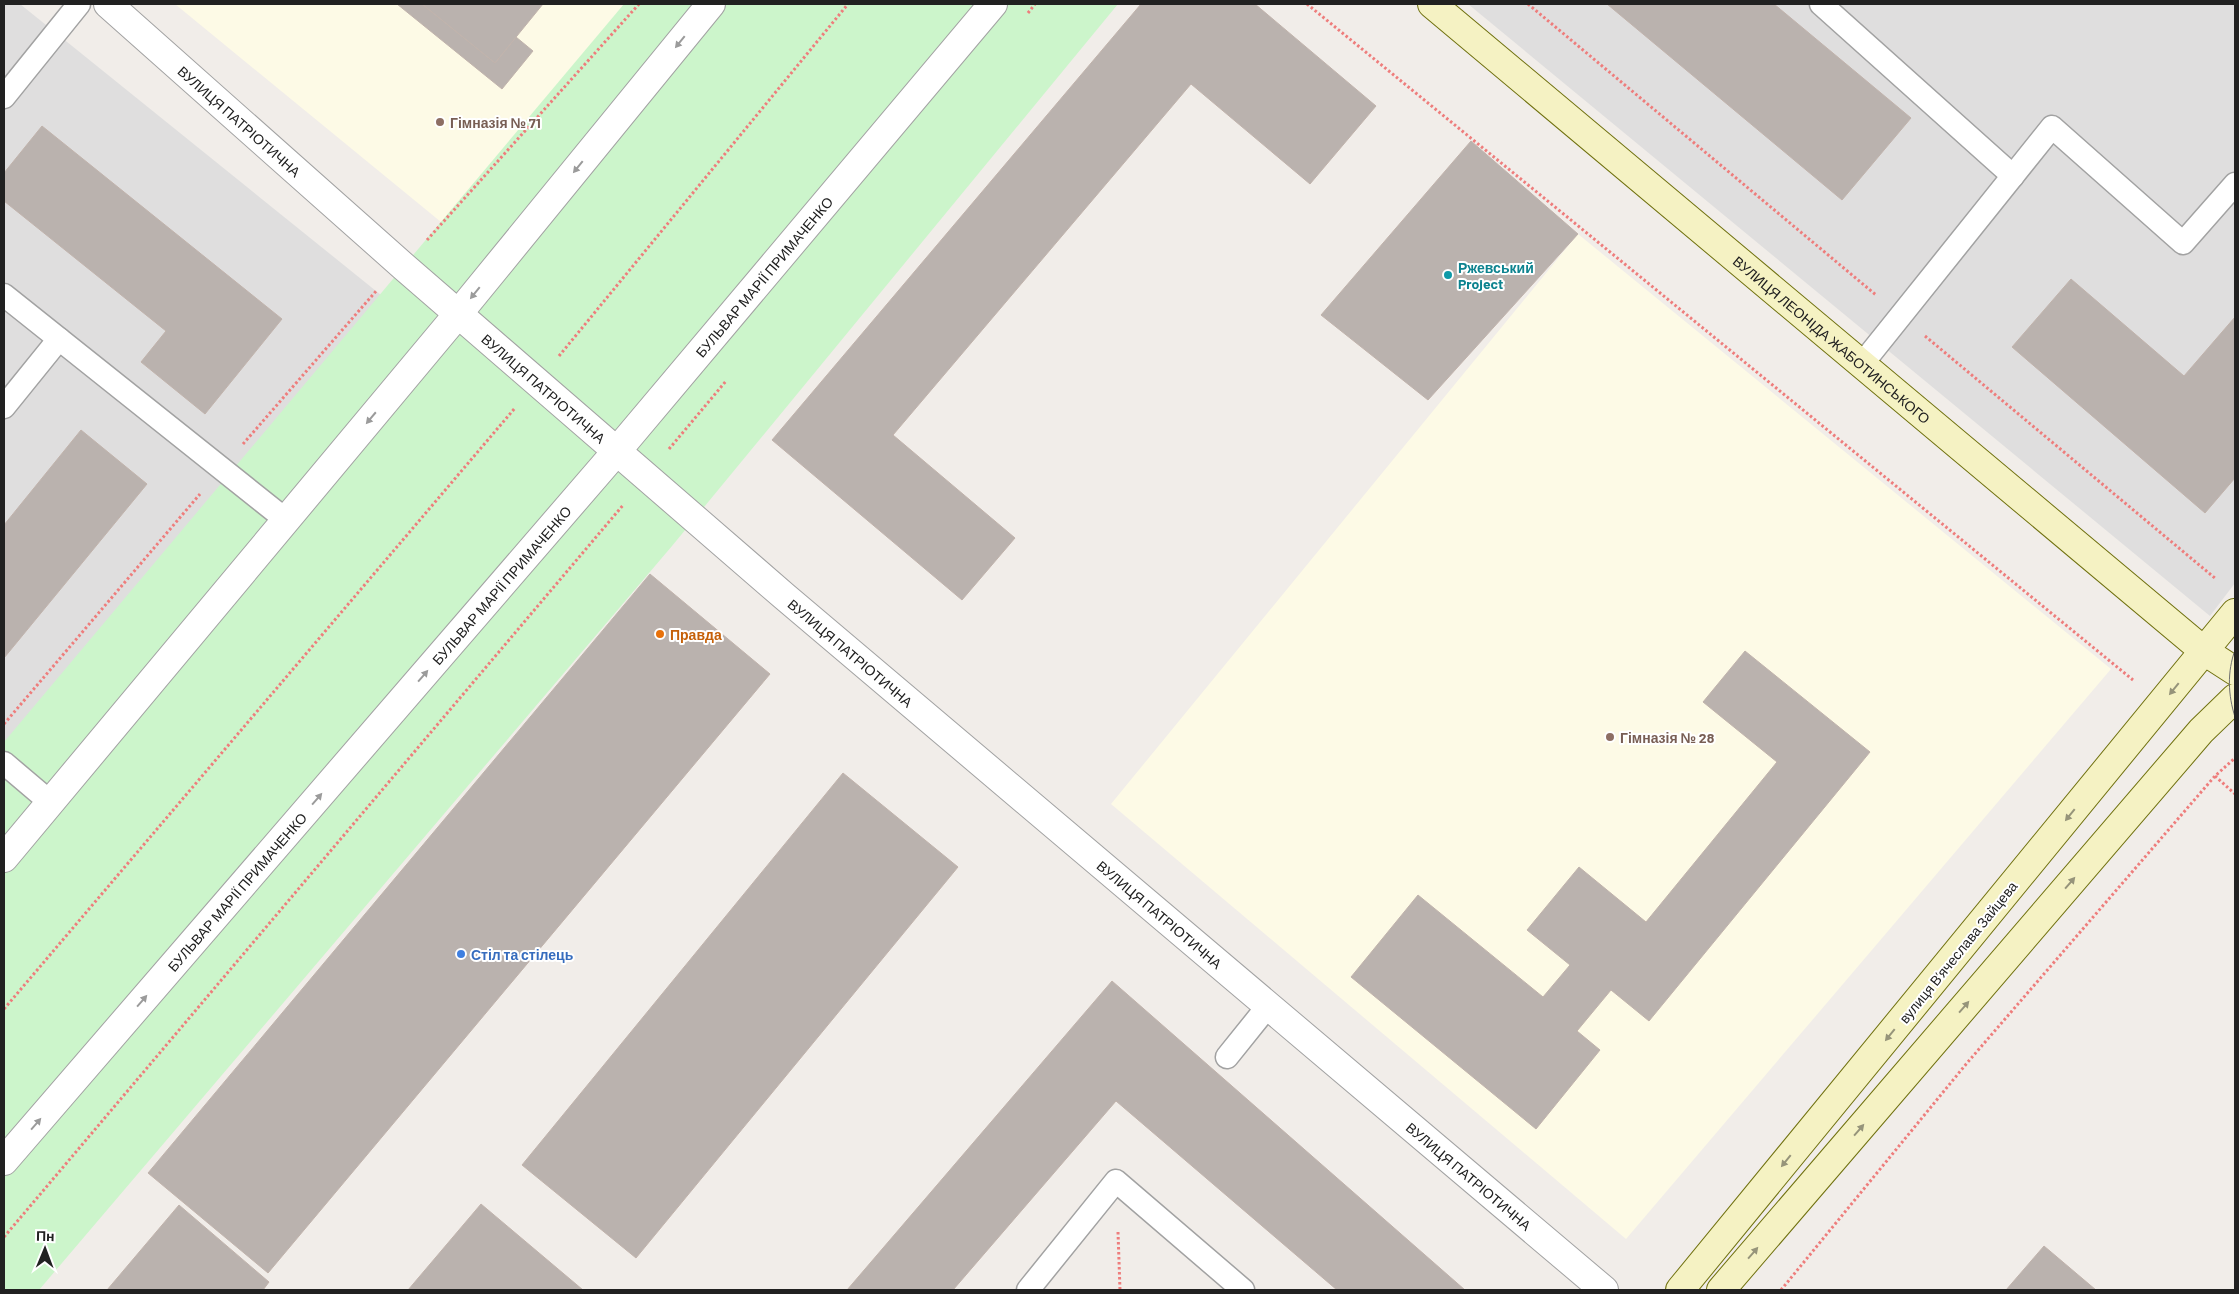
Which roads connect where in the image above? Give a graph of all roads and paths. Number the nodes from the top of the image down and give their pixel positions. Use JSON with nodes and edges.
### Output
{"nodes":[{"id":1,"x":79,"y":4,"type":"edge"},
{"id":2,"x":108,"y":4,"type":"edge"},
{"id":3,"x":639,"y":4,"type":"edge"},
{"id":4,"x":711,"y":4,"type":"edge"},
{"id":5,"x":848,"y":4,"type":"edge"},
{"id":6,"x":993,"y":4,"type":"edge"},
{"id":7,"x":1307,"y":4,"type":"edge"},
{"id":8,"x":1432,"y":4,"type":"edge"},
{"id":9,"x":1528,"y":4,"type":"edge"},
{"id":10,"x":1820,"y":4,"type":"edge"},
{"id":11,"x":4,"y":97,"type":"edge"},
{"id":12,"x":2013,"y":176,"type":"junction"},
{"id":13,"x":2235,"y":184,"type":"edge"},
{"id":14,"x":404,"y":266,"type":"junction"},
{"id":15,"x":4,"y":295,"type":"edge"},
{"id":16,"x":458,"y":314,"type":"junction"},
{"id":17,"x":1901,"y":316,"type":"junction"},
{"id":18,"x":59,"y":338,"type":"junction"},
{"id":19,"x":1862,"y":364,"type":"junction"},
{"id":20,"x":537,"y":383,"type":"junction"},
{"id":21,"x":4,"y":407,"type":"edge"},
{"id":22,"x":616,"y":452,"type":"junction"},
{"id":23,"x":222,"y":469,"type":"junction"},
{"id":24,"x":646,"y":477,"type":"junction"},
{"id":25,"x":286,"y":520,"type":"junction"},
{"id":26,"x":2216,"y":579,"type":"dead end"},
{"id":27,"x":2235,"y":613,"type":"edge"},
{"id":28,"x":2204,"y":651,"type":"junction"},
{"id":29,"x":2235,"y":671,"type":"edge"},
{"id":30,"x":2133,"y":680,"type":"dead end"},
{"id":31,"x":2235,"y":698,"type":"edge"},
{"id":32,"x":4,"y":724,"type":"edge"},
{"id":33,"x":2235,"y":758,"type":"edge"},
{"id":34,"x":4,"y":763,"type":"edge"},
{"id":35,"x":2215,"y":776,"type":"junction"},
{"id":36,"x":2235,"y":794,"type":"edge"},
{"id":37,"x":50,"y":802,"type":"junction"},
{"id":38,"x":4,"y":858,"type":"edge"},
{"id":39,"x":1268,"y":1006,"type":"junction"},
{"id":40,"x":4,"y":1010,"type":"edge"},
{"id":41,"x":1227,"y":1057,"type":"dead end"},
{"id":42,"x":4,"y":1161,"type":"edge"},
{"id":43,"x":1116,"y":1181,"type":"junction"},
{"id":44,"x":4,"y":1237,"type":"edge"},
{"id":45,"x":1028,"y":1290,"type":"edge"},
{"id":46,"x":1120,"y":1290,"type":"edge"},
{"id":47,"x":1243,"y":1290,"type":"edge"},
{"id":48,"x":1604,"y":1290,"type":"edge"},
{"id":49,"x":1680,"y":1290,"type":"edge"},
{"id":50,"x":1721,"y":1290,"type":"edge"},
{"id":51,"x":1781,"y":1290,"type":"edge"}],
"edges":[{"from":1,"to":11,"type":"lane"},
{"from":2,"to":14,"type":"street","name":"ВУЛИЦЯ ПАТРІОТИЧНА"},
{"from":3,"to":14,"type":"path"},
{"from":4,"to":16,"type":"street","one_way":true},
{"from":5,"to":20,"type":"path"},
{"from":6,"to":22,"type":"street","name":"БУЛЬВАР МАРІЇ ПРИМАЧЕНКО"},
{"from":7,"to":30,"type":"path"},
{"from":8,"to":19,"type":"main road","name":"ВУЛИЦЯ ЛЕОНІДА ЖАБОТИНСЬКОГО"},
{"from":9,"to":17,"type":"path"},
{"from":10,"to":12,"type":"lane"},
{"from":12,"to":13,"type":"lane"},
{"from":12,"to":17,"type":"lane"},
{"from":14,"to":16,"type":"street","name":"ВУЛИЦЯ ПАТРІОТИЧНА"},
{"from":14,"to":23,"type":"path"},
{"from":15,"to":18,"type":"lane"},
{"from":16,"to":20,"type":"street","name":"ВУЛИЦЯ ПАТРІОТИЧНА"},
{"from":16,"to":25,"type":"street","one_way":true},
{"from":17,"to":19,"type":"lane"},
{"from":17,"to":26,"type":"path"},
{"from":18,"to":21,"type":"lane"},
{"from":18,"to":23,"type":"lane"},
{"from":19,"to":28,"type":"main road","name":"ВУЛИЦЯ ЛЕОНІДА ЖАБОТИНСЬКОГО"},
{"from":20,"to":22,"type":"street","name":"ВУЛИЦЯ ПАТРІОТИЧНА"},
{"from":20,"to":40,"type":"path"},
{"from":22,"to":24,"type":"street","name":"ВУЛИЦЯ ПАТРІОТИЧНА"},
{"from":42,"to":22,"type":"street","name":"БУЛЬВАР МАРІЇ ПРИМАЧЕНКО","one_way":true},
{"from":23,"to":25,"type":"lane"},
{"from":23,"to":32,"type":"path"},
{"from":24,"to":39,"type":"street","name":"ВУЛИЦЯ ПАТРІОТИЧНА"},
{"from":24,"to":44,"type":"path"},
{"from":25,"to":37,"type":"street"},
{"from":27,"to":28,"type":"main road","name":"вулиця Вʼячеслава Зайцева"},
{"from":28,"to":29,"type":"main road","name":"ВУЛИЦЯ ЛЕОНІДА ЖАБОТИНСЬКОГО"},
{"from":28,"to":49,"type":"main road","name":"вулиця Вʼячеслава Зайцева","one_way":true},
{"from":50,"to":31,"type":"main road","one_way":true},
{"from":33,"to":35,"type":"path"},
{"from":34,"to":37,"type":"lane"},
{"from":35,"to":36,"type":"path"},
{"from":35,"to":51,"type":"path"},
{"from":37,"to":38,"type":"street"},
{"from":39,"to":41,"type":"lane"},
{"from":39,"to":48,"type":"street","name":"ВУЛИЦЯ ПАТРІОТИЧНА"},
{"from":43,"to":45,"type":"lane"},
{"from":43,"to":46,"type":"path"},
{"from":43,"to":47,"type":"lane"}]}
